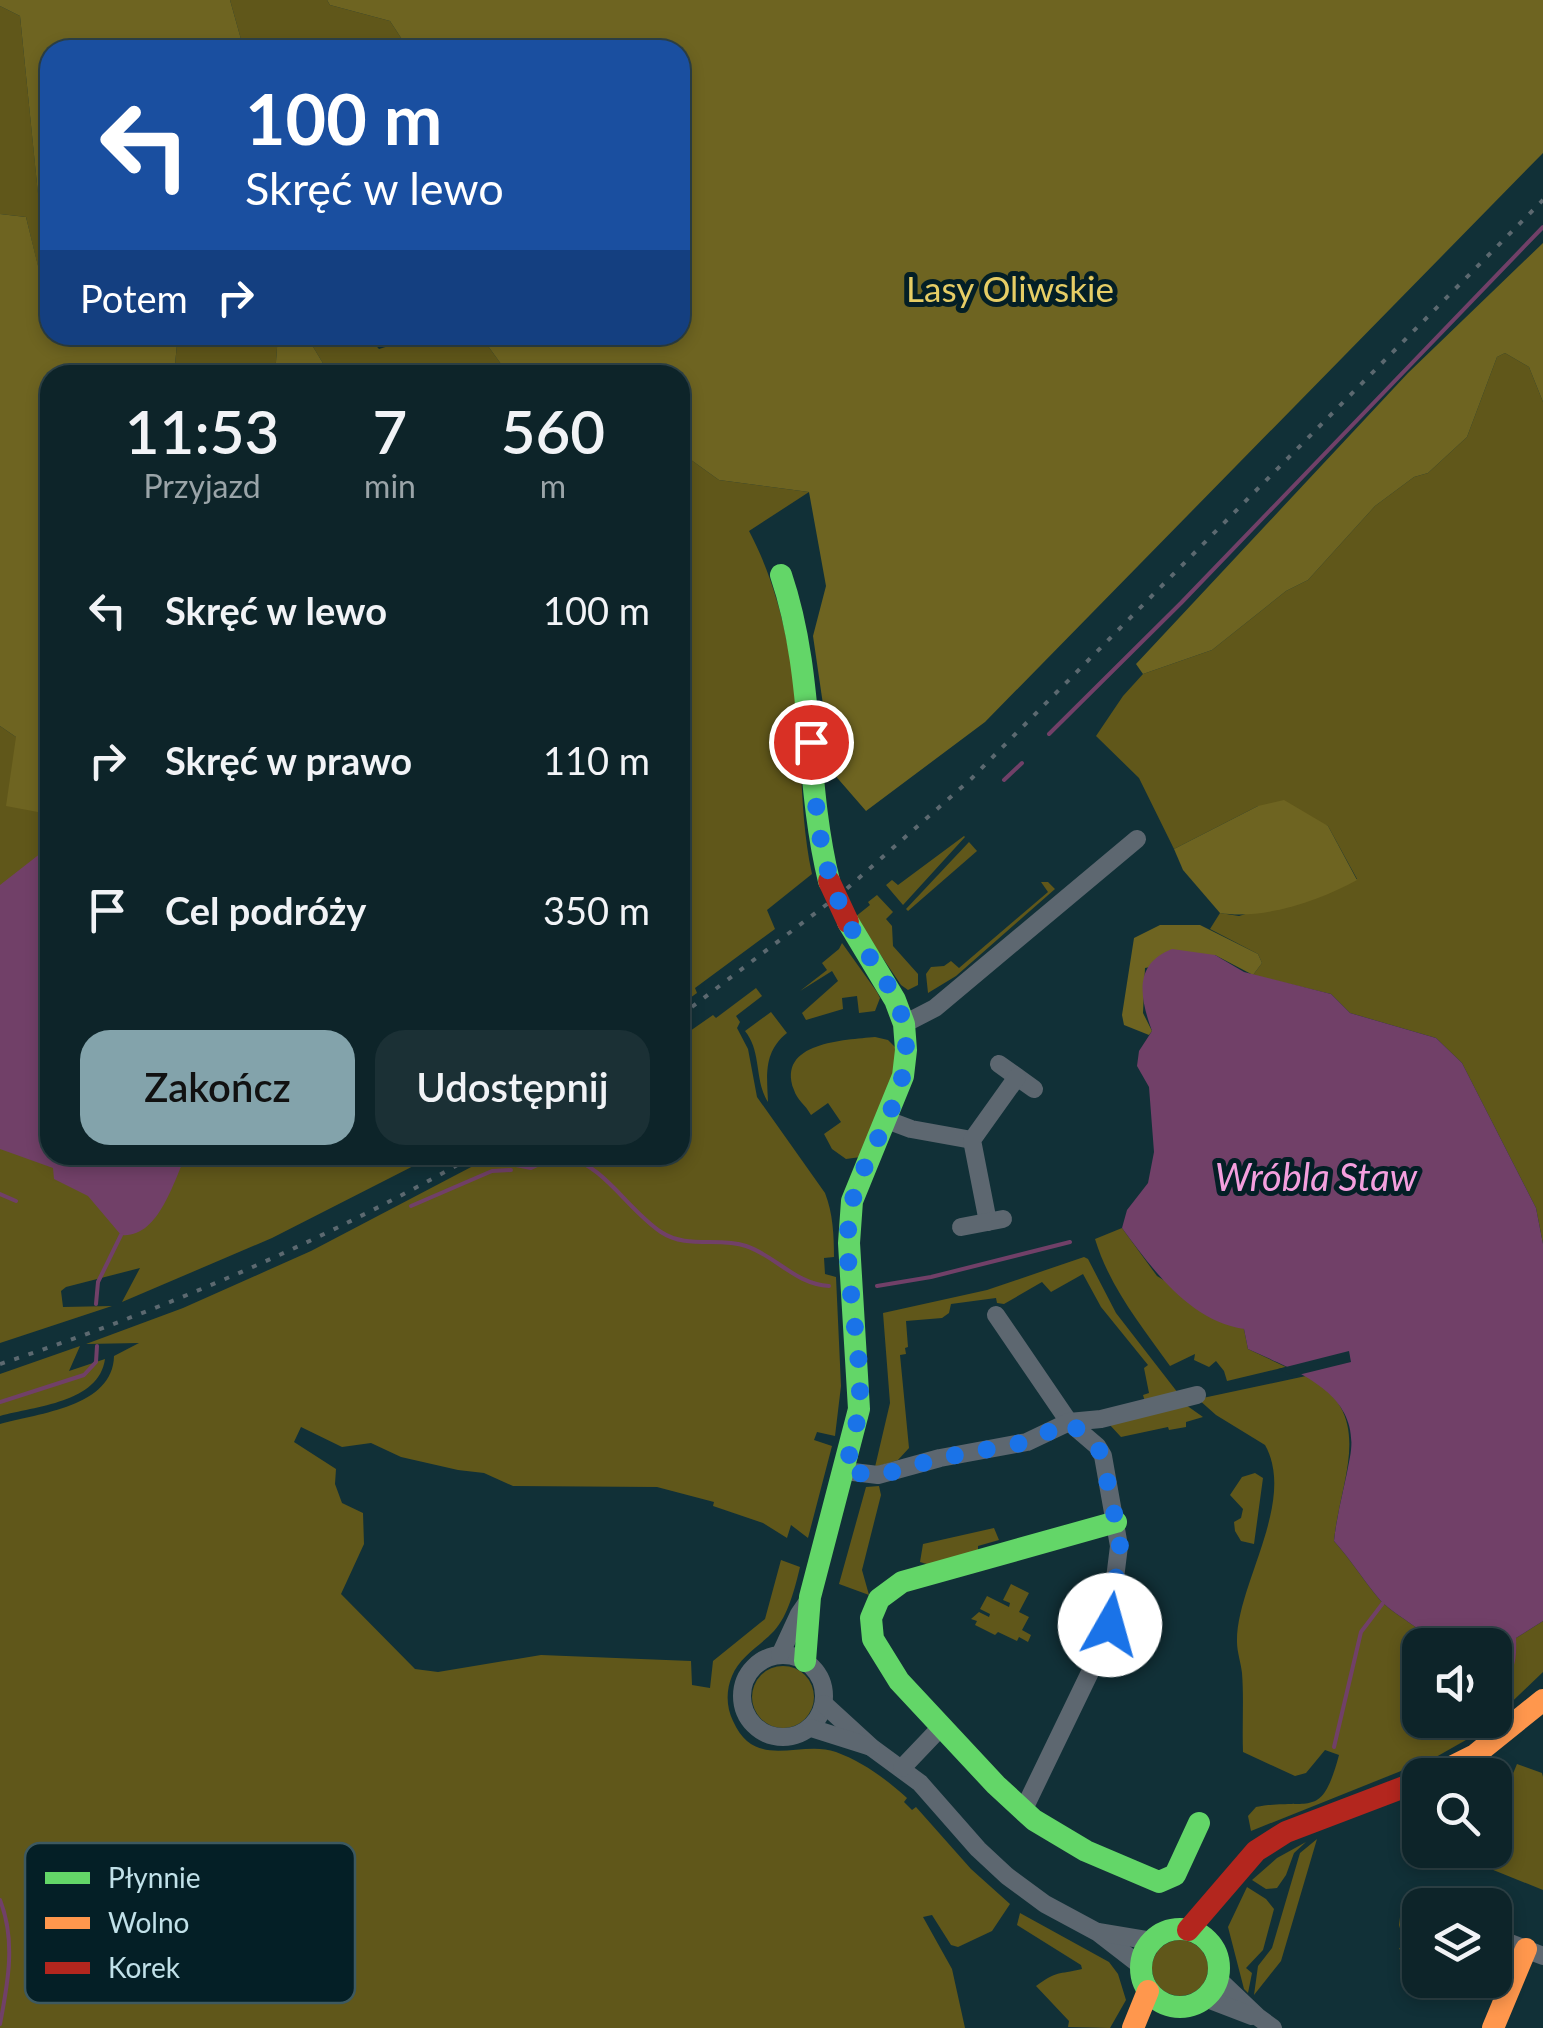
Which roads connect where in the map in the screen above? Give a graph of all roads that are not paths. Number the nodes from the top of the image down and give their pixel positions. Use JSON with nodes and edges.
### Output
{"nodes":[{"id":1,"x":780,"y":575,"type":"dead end"},
{"id":2,"x":1137,"y":839,"type":"dead end"},
{"id":3,"x":904,"y":1024,"type":"junction"},
{"id":4,"x":999,"y":1064,"type":"dead end"},
{"id":5,"x":1017,"y":1077,"type":"junction"},
{"id":6,"x":1034,"y":1089,"type":"dead end"},
{"id":7,"x":887,"y":1120,"type":"junction"},
{"id":8,"x":972,"y":1140,"type":"junction"},
{"id":9,"x":961,"y":1227,"type":"dead end"},
{"id":10,"x":996,"y":1315,"type":"dead end"},
{"id":11,"x":1197,"y":1395,"type":"dead end"},
{"id":12,"x":1069,"y":1422,"type":"junction"},
{"id":13,"x":845,"y":1471,"type":"junction"},
{"id":14,"x":1116,"y":1522,"type":"junction"},
{"id":15,"x":810,"y":1597,"type":"junction"},
{"id":16,"x":780,"y":1656,"type":"junction"},
{"id":17,"x":806,"y":1662,"type":"junction"},
{"id":18,"x":1543,"y":1700,"type":"edge"},
{"id":19,"x":824,"y":1704,"type":"junction"},
{"id":20,"x":942,"y":1726,"type":"junction"},
{"id":21,"x":810,"y":1728,"type":"junction"},
{"id":22,"x":871,"y":1747,"type":"junction"},
{"id":23,"x":1471,"y":1758,"type":"edge"},
{"id":24,"x":902,"y":1768,"type":"junction"},
{"id":25,"x":1402,"y":1788,"type":"edge"},
{"id":26,"x":1022,"y":1810,"type":"junction"},
{"id":27,"x":1200,"y":1823,"type":"dead end"},
{"id":28,"x":1097,"y":1932,"type":"junction"},
{"id":29,"x":1198,"y":1935,"type":"junction"},
{"id":30,"x":1152,"y":1941,"type":"junction"},
{"id":31,"x":1535,"y":1953,"type":"edge"},
{"id":32,"x":1141,"y":1966,"type":"junction"},
{"id":33,"x":1212,"y":1989,"type":"junction"},
{"id":34,"x":1148,"y":1991,"type":"junction"},
{"id":35,"x":1168,"y":2006,"type":"junction"},
{"id":36,"x":1265,"y":2023,"type":"edge"},
{"id":37,"x":1134,"y":2028,"type":"edge"},
{"id":38,"x":1146,"y":2028,"type":"edge"},
{"id":39,"x":1492,"y":2028,"type":"edge"}],
"edges":[{"from":1,"to":3,"type":"street","bridge":true},
{"from":2,"to":3,"type":"street"},
{"from":3,"to":7,"type":"street"},
{"from":4,"to":5,"type":"street"},
{"from":5,"to":6,"type":"street"},
{"from":5,"to":8,"type":"street"},
{"from":7,"to":8,"type":"street"},
{"from":7,"to":13,"type":"street"},
{"from":8,"to":9,"type":"street"},
{"from":10,"to":12,"type":"street"},
{"from":11,"to":12,"type":"street"},
{"from":12,"to":13,"type":"street"},
{"from":12,"to":14,"type":"street"},
{"from":13,"to":15,"type":"street"},
{"from":14,"to":20,"type":"street"},
{"from":14,"to":26,"type":"street"},
{"from":15,"to":16,"type":"street"},
{"from":15,"to":17,"type":"street"},
{"from":16,"to":17,"type":"street"},
{"from":16,"to":21,"type":"street"},
{"from":17,"to":19,"type":"street"},
{"from":18,"to":23,"type":"street"},
{"from":19,"to":21,"type":"street"},
{"from":19,"to":22,"type":"street"},
{"from":20,"to":24,"type":"street"},
{"from":20,"to":26,"type":"street"},
{"from":21,"to":22,"type":"street"},
{"from":22,"to":24,"type":"street"},
{"from":24,"to":28,"type":"street"},
{"from":25,"to":29,"type":"street"},
{"from":26,"to":27,"type":"street"},
{"from":28,"to":30,"type":"street"},
{"from":28,"to":32,"type":"street"},
{"from":29,"to":30,"type":"street"},
{"from":29,"to":33,"type":"street"},
{"from":30,"to":32,"type":"street"},
{"from":31,"to":39,"type":"street"},
{"from":32,"to":34,"type":"street"},
{"from":33,"to":35,"type":"street"},
{"from":33,"to":36,"type":"street"},
{"from":34,"to":35,"type":"street"},
{"from":34,"to":37,"type":"street"},
{"from":35,"to":38,"type":"street"}]}
